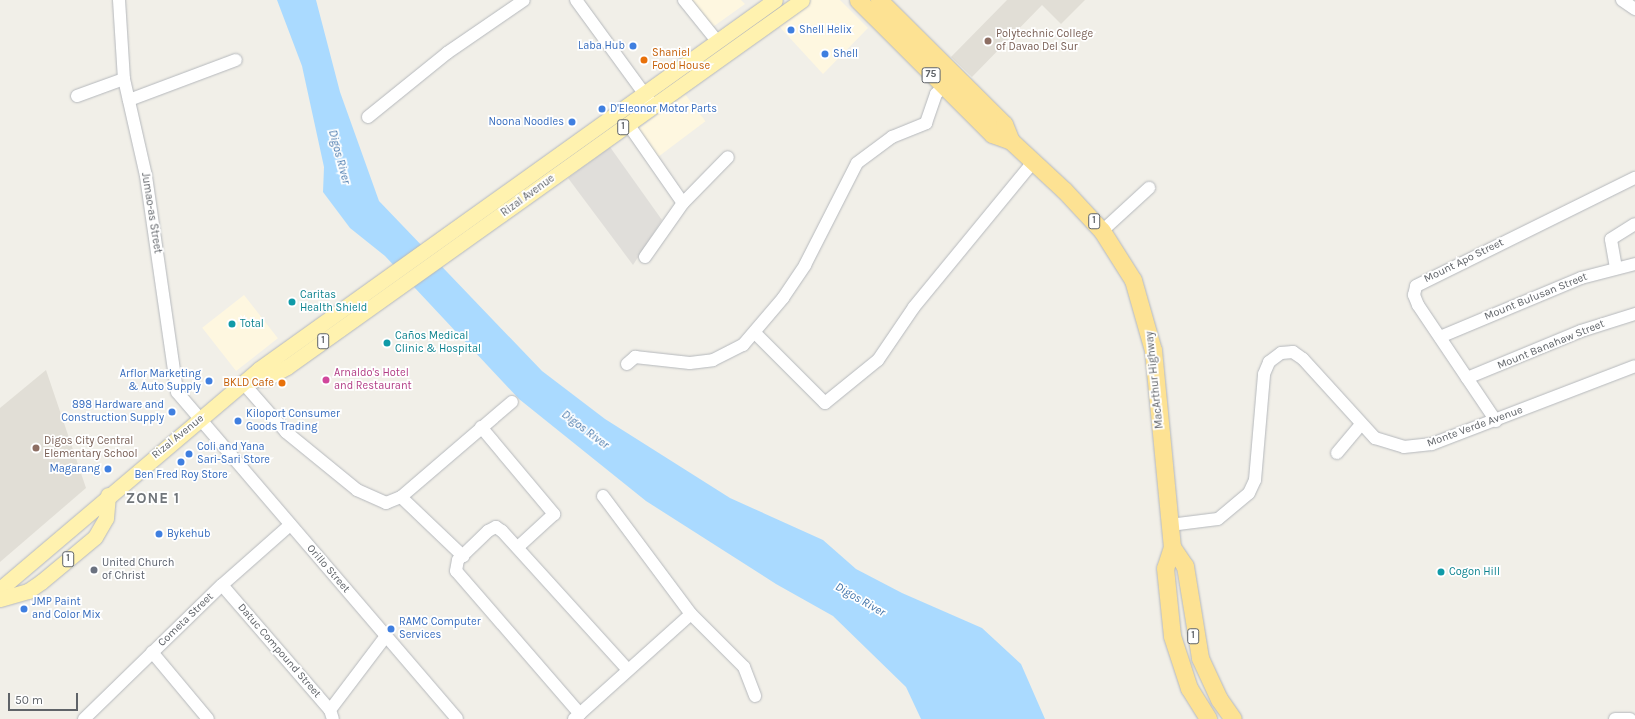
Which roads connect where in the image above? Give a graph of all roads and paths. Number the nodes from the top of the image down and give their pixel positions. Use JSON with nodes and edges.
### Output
{"nodes":[{"id":1,"x":119,"y":0,"type":"edge"},
{"id":2,"x":524,"y":0,"type":"edge"},
{"id":3,"x":576,"y":0,"type":"edge"},
{"id":4,"x":684,"y":0,"type":"edge"},
{"id":5,"x":775,"y":0,"type":"edge"},
{"id":6,"x":802,"y":0,"type":"edge"},
{"id":7,"x":858,"y":0,"type":"edge"},
{"id":8,"x":879,"y":0,"type":"edge"},
{"id":9,"x":1622,"y":0,"type":"edge"},
{"id":10,"x":1635,"y":10,"type":"edge"},
{"id":11,"x":717,"y":41,"type":"junction"},
{"id":12,"x":236,"y":60,"type":"dead end"},
{"id":13,"x":124,"y":79,"type":"junction"},
{"id":14,"x":948,"y":81,"type":"junction"},
{"id":15,"x":644,"y":93,"type":"junction"},
{"id":16,"x":77,"y":96,"type":"dead end"},
{"id":17,"x":129,"y":100,"type":"junction"},
{"id":18,"x":653,"y":106,"type":"junction"},
{"id":19,"x":368,"y":117,"type":"dead end"},
{"id":20,"x":628,"y":124,"type":"junction"},
{"id":21,"x":728,"y":156,"type":"dead end"},
{"id":22,"x":1034,"y":161,"type":"junction"},
{"id":23,"x":1635,"y":178,"type":"edge"},
{"id":24,"x":1149,"y":188,"type":"dead end"},
{"id":25,"x":683,"y":203,"type":"junction"},
{"id":26,"x":1635,"y":224,"type":"edge"},
{"id":27,"x":1102,"y":231,"type":"junction"},
{"id":28,"x":645,"y":257,"type":"dead end"},
{"id":29,"x":413,"y":258,"type":"junction"},
{"id":30,"x":1635,"y":264,"type":"edge"},
{"id":31,"x":1616,"y":268,"type":"junction"},
{"id":32,"x":421,"y":271,"type":"junction"},
{"id":33,"x":1635,"y":314,"type":"edge"},
{"id":34,"x":755,"y":333,"type":"junction"},
{"id":35,"x":1440,"y":337,"type":"junction"},
{"id":36,"x":627,"y":364,"type":"dead end"},
{"id":37,"x":1635,"y":366,"type":"edge"},
{"id":38,"x":1467,"y":378,"type":"junction"},
{"id":39,"x":246,"y":382,"type":"junction"},
{"id":40,"x":512,"y":402,"type":"dead end"},
{"id":41,"x":198,"y":420,"type":"junction"},
{"id":42,"x":1496,"y":421,"type":"junction"},
{"id":43,"x":1360,"y":426,"type":"junction"},
{"id":44,"x":481,"y":427,"type":"junction"},
{"id":45,"x":1337,"y":453,"type":"dead end"},
{"id":46,"x":108,"y":495,"type":"junction"},
{"id":47,"x":603,"y":496,"type":"dead end"},
{"id":48,"x":401,"y":497,"type":"junction"},
{"id":49,"x":290,"y":525,"type":"junction"},
{"id":50,"x":1170,"y":526,"type":"junction"},
{"id":51,"x":518,"y":547,"type":"junction"},
{"id":52,"x":1172,"y":547,"type":"junction"},
{"id":53,"x":463,"y":556,"type":"junction"},
{"id":54,"x":222,"y":586,"type":"junction"},
{"id":55,"x":0,"y":590,"type":"edge"},
{"id":56,"x":0,"y":599,"type":"edge"},
{"id":57,"x":691,"y":614,"type":"junction"},
{"id":58,"x":386,"y":636,"type":"junction"},
{"id":59,"x":152,"y":652,"type":"junction"},
{"id":60,"x":627,"y":669,"type":"junction"},
{"id":61,"x":755,"y":696,"type":"dead end"},
{"id":62,"x":332,"y":715,"type":"edge"},
{"id":63,"x":577,"y":716,"type":"edge"},
{"id":64,"x":84,"y":719,"type":"edge"},
{"id":65,"x":208,"y":719,"type":"edge"},
{"id":66,"x":457,"y":719,"type":"edge"},
{"id":67,"x":1208,"y":719,"type":"edge"},
{"id":68,"x":1233,"y":719,"type":"edge"},
{"id":69,"x":1615,"y":719,"type":"edge"},
{"id":70,"x":1630,"y":719,"type":"edge"}],
"edges":[{"from":1,"to":13,"type":"street","name":"Jumao-as Street"},
{"from":2,"to":19,"type":"street"},
{"from":3,"to":15,"type":"street"},
{"from":4,"to":11,"type":"street"},
{"from":5,"to":11,"type":"main road","name":"Rizal Avenue","number":"1"},
{"from":6,"to":18,"type":"main road","name":"Rizal Avenue","number":"1"},
{"from":7,"to":14,"type":"highway","name":"MacArthur Highway","number":"75"},
{"from":8,"to":14,"type":"highway","name":"MacArthur Highway","number":"1"},
{"from":9,"to":10,"type":"street"},
{"from":11,"to":15,"type":"main road","name":"Rizal Avenue","number":"1"},
{"from":12,"to":17,"type":"street"},
{"from":13,"to":16,"type":"street"},
{"from":13,"to":17,"type":"street","name":"Jumao-as Street"},
{"from":14,"to":22,"type":"highway","name":"MacArthur Highway","number":"1"},
{"from":14,"to":34,"type":"street"},
{"from":15,"to":18,"type":"street"},
{"from":15,"to":29,"type":"main road","name":"Rizal Avenue","number":"1"},
{"from":17,"to":41,"type":"street","name":"Jumao-as Street"},
{"from":18,"to":20,"type":"main road","name":"Rizal Avenue","number":"1"},
{"from":20,"to":25,"type":"street"},
{"from":20,"to":32,"type":"main road","name":"Rizal Avenue","number":"1"},
{"from":21,"to":25,"type":"street"},
{"from":22,"to":27,"type":"highway","name":"MacArthur Highway","number":"1"},
{"from":22,"to":34,"type":"street"},
{"from":23,"to":35,"type":"street","name":"Mount Apo Street"},
{"from":24,"to":27,"type":"street"},
{"from":25,"to":28,"type":"street"},
{"from":26,"to":31,"type":"street"},
{"from":27,"to":50,"type":"highway","name":"MacArthur Highway","number":"1"},
{"from":29,"to":32,"type":"main road"},
{"from":29,"to":39,"type":"main road","name":"Rizal Avenue","number":"1"},
{"from":30,"to":31,"type":"street","name":"Mount Bulusan Street"},
{"from":31,"to":35,"type":"street","name":"Mount Bulusan Street"},
{"from":32,"to":39,"type":"main road","name":"Rizal Avenue","number":"1"},
{"from":33,"to":38,"type":"street","name":"Mount Banahaw Street"},
{"from":34,"to":36,"type":"street"},
{"from":35,"to":38,"type":"street","name":"Mount Apo Street"},
{"from":37,"to":42,"type":"street","name":"Monte Verde Avenue"},
{"from":38,"to":42,"type":"street","name":"Mount Apo Street"},
{"from":39,"to":41,"type":"main road","name":"Rizal Avenue","number":"1"},
{"from":39,"to":48,"type":"street"},
{"from":40,"to":44,"type":"street"},
{"from":41,"to":46,"type":"main road","name":"Rizal Avenue","number":"1"},
{"from":41,"to":49,"type":"street","name":"Orillo Street"},
{"from":42,"to":43,"type":"street","name":"Monte Verde Avenue"},
{"from":43,"to":45,"type":"street"},
{"from":43,"to":50,"type":"street","name":"Monte Verde Avenue"},
{"from":44,"to":48,"type":"street"},
{"from":44,"to":51,"type":"street"},
{"from":46,"to":55,"type":"main road","name":"Rizal Avenue","number":"1"},
{"from":46,"to":56,"type":"main road","number":"1"},
{"from":47,"to":57,"type":"street"},
{"from":48,"to":53,"type":"street"},
{"from":49,"to":54,"type":"street","name":"Cometa Street"},
{"from":49,"to":58,"type":"street","name":"Orillo Street"},
{"from":50,"to":52,"type":"highway","name":"MacArthur Highway","number":"1"},
{"from":51,"to":53,"type":"street"},
{"from":51,"to":60,"type":"street"},
{"from":52,"to":67,"type":"highway","name":"MacArthur Highway","number":"1"},
{"from":52,"to":68,"type":"highway","name":"MacArthur Highway","number":"1"},
{"from":53,"to":63,"type":"street"},
{"from":54,"to":59,"type":"street","name":"Cometa Street"},
{"from":54,"to":62,"type":"street","name":"Datuc Compound Street"},
{"from":57,"to":60,"type":"street"},
{"from":57,"to":61,"type":"street"},
{"from":58,"to":62,"type":"street"},
{"from":58,"to":66,"type":"street","name":"Orillo Street"},
{"from":59,"to":64,"type":"street","name":"Cometa Street"},
{"from":59,"to":65,"type":"street"},
{"from":60,"to":63,"type":"street"},
{"from":69,"to":70,"type":"street"}]}
